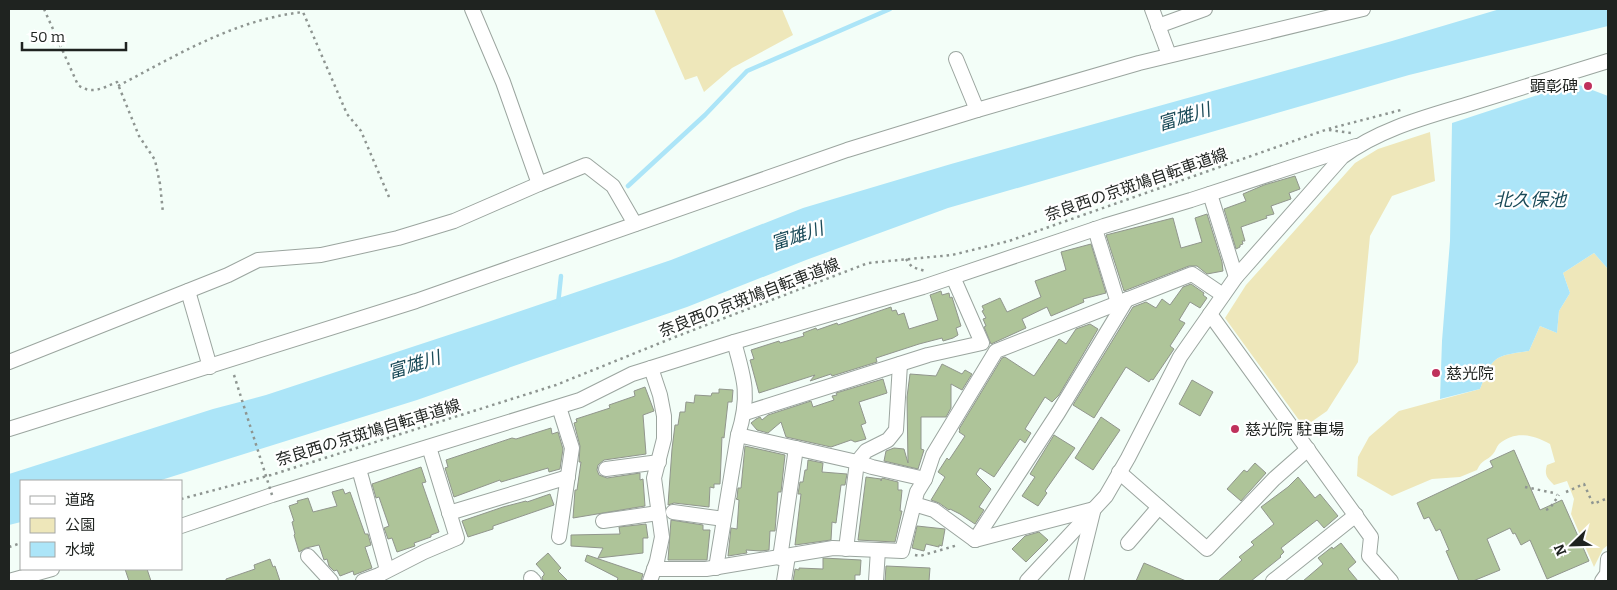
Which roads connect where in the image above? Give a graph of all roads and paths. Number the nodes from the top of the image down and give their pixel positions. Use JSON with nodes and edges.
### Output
{"nodes":[{"id":1,"x":44,"y":9,"type":"edge"},
{"id":2,"x":472,"y":9,"type":"edge"},
{"id":3,"x":1152,"y":9,"type":"edge"},
{"id":4,"x":1205,"y":9,"type":"edge"},
{"id":5,"x":1363,"y":9,"type":"edge"},
{"id":6,"x":302,"y":10,"type":"edge"},
{"id":7,"x":1317,"y":14,"type":"edge"},
{"id":8,"x":1160,"y":32,"type":"junction"},
{"id":9,"x":1168,"y":55,"type":"junction"},
{"id":10,"x":956,"y":59,"type":"dead end"},
{"id":11,"x":1608,"y":61,"type":"edge"},
{"id":12,"x":118,"y":86,"type":"junction"},
{"id":13,"x":977,"y":110,"type":"junction"},
{"id":14,"x":1328,"y":129,"type":"dead end"},
{"id":15,"x":1356,"y":146,"type":"junction"},
{"id":16,"x":540,"y":184,"type":"junction"},
{"id":17,"x":1210,"y":194,"type":"junction"},
{"id":18,"x":389,"y":197,"type":"dead end"},
{"id":19,"x":163,"y":213,"type":"dead end"},
{"id":20,"x":635,"y":224,"type":"junction"},
{"id":21,"x":1095,"y":229,"type":"junction"},
{"id":22,"x":953,"y":277,"type":"junction"},
{"id":23,"x":1236,"y":277,"type":"junction"},
{"id":24,"x":188,"y":291,"type":"junction"},
{"id":25,"x":1223,"y":296,"type":"junction"},
{"id":26,"x":1122,"y":301,"type":"junction"},
{"id":27,"x":1210,"y":314,"type":"junction"},
{"id":28,"x":734,"y":342,"type":"junction"},
{"id":29,"x":9,"y":362,"type":"edge"},
{"id":30,"x":900,"y":364,"type":"junction"},
{"id":31,"x":210,"y":367,"type":"junction"},
{"id":32,"x":651,"y":368,"type":"junction"},
{"id":33,"x":234,"y":375,"type":"dead end"},
{"id":34,"x":559,"y":407,"type":"junction"},
{"id":35,"x":744,"y":413,"type":"junction"},
{"id":36,"x":9,"y":429,"type":"edge"},
{"id":37,"x":738,"y":435,"type":"junction"},
{"id":38,"x":429,"y":447,"type":"junction"},
{"id":39,"x":796,"y":448,"type":"junction"},
{"id":40,"x":1308,"y":449,"type":"junction"},
{"id":41,"x":659,"y":462,"type":"junction"},
{"id":42,"x":857,"y":462,"type":"junction"},
{"id":43,"x":606,"y":468,"type":"dead end"},
{"id":44,"x":359,"y":469,"type":"junction"},
{"id":45,"x":1119,"y":472,"type":"junction"},
{"id":46,"x":568,"y":477,"type":"junction"},
{"id":47,"x":925,"y":479,"type":"junction"},
{"id":48,"x":1525,"y":487,"type":"dead end"},
{"id":49,"x":1566,"y":492,"type":"dead end"},
{"id":50,"x":272,"y":495,"type":"junction"},
{"id":51,"x":1608,"y":498,"type":"edge"},
{"id":52,"x":182,"y":499,"type":"edge"},
{"id":53,"x":914,"y":504,"type":"junction"},
{"id":54,"x":1159,"y":507,"type":"junction"},
{"id":55,"x":1094,"y":509,"type":"junction"},
{"id":56,"x":1546,"y":510,"type":"dead end"},
{"id":57,"x":450,"y":512,"type":"junction"},
{"id":58,"x":673,"y":512,"type":"dead end"},
{"id":59,"x":658,"y":513,"type":"junction"},
{"id":60,"x":1356,"y":515,"type":"junction"},
{"id":61,"x":724,"y":519,"type":"junction"},
{"id":62,"x":602,"y":521,"type":"dead end"},
{"id":63,"x":182,"y":526,"type":"edge"},
{"id":64,"x":559,"y":537,"type":"dead end"},
{"id":65,"x":975,"y":540,"type":"junction"},
{"id":66,"x":1128,"y":543,"type":"dead end"},
{"id":67,"x":846,"y":549,"type":"junction"},
{"id":68,"x":878,"y":550,"type":"junction"},
{"id":69,"x":902,"y":551,"type":"junction"},
{"id":70,"x":308,"y":556,"type":"dead end"},
{"id":71,"x":784,"y":557,"type":"junction"},
{"id":72,"x":1608,"y":559,"type":"edge"},
{"id":73,"x":48,"y":570,"type":"edge"},
{"id":74,"x":387,"y":570,"type":"junction"},
{"id":75,"x":709,"y":573,"type":"edge"},
{"id":76,"x":652,"y":575,"type":"edge"},
{"id":77,"x":9,"y":581,"type":"edge"},
{"id":78,"x":331,"y":581,"type":"edge"},
{"id":79,"x":363,"y":581,"type":"edge"},
{"id":80,"x":784,"y":581,"type":"edge"},
{"id":81,"x":876,"y":581,"type":"edge"},
{"id":82,"x":1027,"y":581,"type":"edge"},
{"id":83,"x":1076,"y":581,"type":"edge"},
{"id":84,"x":1273,"y":581,"type":"edge"},
{"id":85,"x":1391,"y":581,"type":"edge"},
{"id":86,"x":1602,"y":581,"type":"edge"}],
"edges":[{"from":1,"to":12,"type":"path"},
{"from":2,"to":16,"type":"street"},
{"from":3,"to":8,"type":"street"},
{"from":4,"to":8,"type":"street"},
{"from":5,"to":7,"type":"street"},
{"from":6,"to":12,"type":"path"},
{"from":6,"to":18,"type":"path"},
{"from":7,"to":9,"type":"street"},
{"from":8,"to":9,"type":"street"},
{"from":9,"to":13,"type":"street"},
{"from":10,"to":13,"type":"street"},
{"from":11,"to":15,"type":"street"},
{"from":12,"to":19,"type":"path"},
{"from":13,"to":20,"type":"street"},
{"from":14,"to":52,"type":"path","name":"奈良西の京斑鳩自転車道線"},
{"from":15,"to":17,"type":"street"},
{"from":15,"to":23,"type":"street"},
{"from":16,"to":20,"type":"street"},
{"from":16,"to":24,"type":"street"},
{"from":17,"to":21,"type":"street"},
{"from":17,"to":23,"type":"street"},
{"from":20,"to":31,"type":"street"},
{"from":21,"to":22,"type":"street"},
{"from":21,"to":26,"type":"street"},
{"from":22,"to":28,"type":"street"},
{"from":22,"to":30,"type":"street"},
{"from":23,"to":25,"type":"street"},
{"from":24,"to":29,"type":"street"},
{"from":24,"to":31,"type":"street"},
{"from":25,"to":26,"type":"street"},
{"from":25,"to":27,"type":"street"},
{"from":26,"to":47,"type":"street"},
{"from":26,"to":65,"type":"street"},
{"from":27,"to":40,"type":"street"},
{"from":27,"to":45,"type":"street"},
{"from":28,"to":32,"type":"street"},
{"from":28,"to":35,"type":"street"},
{"from":30,"to":35,"type":"street"},
{"from":30,"to":42,"type":"street"},
{"from":31,"to":36,"type":"street"},
{"from":32,"to":34,"type":"street"},
{"from":32,"to":41,"type":"street"},
{"from":33,"to":50,"type":"path","bridge":true},
{"from":34,"to":38,"type":"street"},
{"from":34,"to":46,"type":"street"},
{"from":35,"to":37,"type":"street"},
{"from":37,"to":39,"type":"street"},
{"from":37,"to":61,"type":"street"},
{"from":38,"to":44,"type":"street"},
{"from":38,"to":57,"type":"street"},
{"from":39,"to":42,"type":"street"},
{"from":39,"to":71,"type":"street"},
{"from":40,"to":54,"type":"street"},
{"from":40,"to":60,"type":"street"},
{"from":41,"to":43,"type":"street"},
{"from":41,"to":59,"type":"street"},
{"from":42,"to":47,"type":"street"},
{"from":42,"to":67,"type":"street"},
{"from":44,"to":50,"type":"street"},
{"from":44,"to":74,"type":"street"},
{"from":45,"to":54,"type":"street"},
{"from":45,"to":55,"type":"street"},
{"from":46,"to":57,"type":"street"},
{"from":46,"to":64,"type":"street"},
{"from":47,"to":53,"type":"street"},
{"from":48,"to":56,"type":"path"},
{"from":49,"to":51,"type":"path"},
{"from":50,"to":63,"type":"street"},
{"from":53,"to":65,"type":"street"},
{"from":53,"to":69,"type":"street"},
{"from":54,"to":66,"type":"street"},
{"from":55,"to":65,"type":"street"},
{"from":55,"to":82,"type":"street"},
{"from":55,"to":83,"type":"street"},
{"from":57,"to":74,"type":"street"},
{"from":58,"to":61,"type":"street"},
{"from":59,"to":62,"type":"street"},
{"from":59,"to":76,"type":"street"},
{"from":60,"to":84,"type":"street"},
{"from":60,"to":85,"type":"street"},
{"from":61,"to":75,"type":"street"},
{"from":65,"to":69,"type":"path"},
{"from":67,"to":68,"type":"street"},
{"from":67,"to":71,"type":"street"},
{"from":68,"to":69,"type":"street"},
{"from":68,"to":81,"type":"street"},
{"from":70,"to":78,"type":"street"},
{"from":71,"to":75,"type":"street"},
{"from":71,"to":80,"type":"street"},
{"from":72,"to":86,"type":"street"},
{"from":73,"to":77,"type":"street"},
{"from":74,"to":79,"type":"street"},
{"from":75,"to":76,"type":"street"}]}
